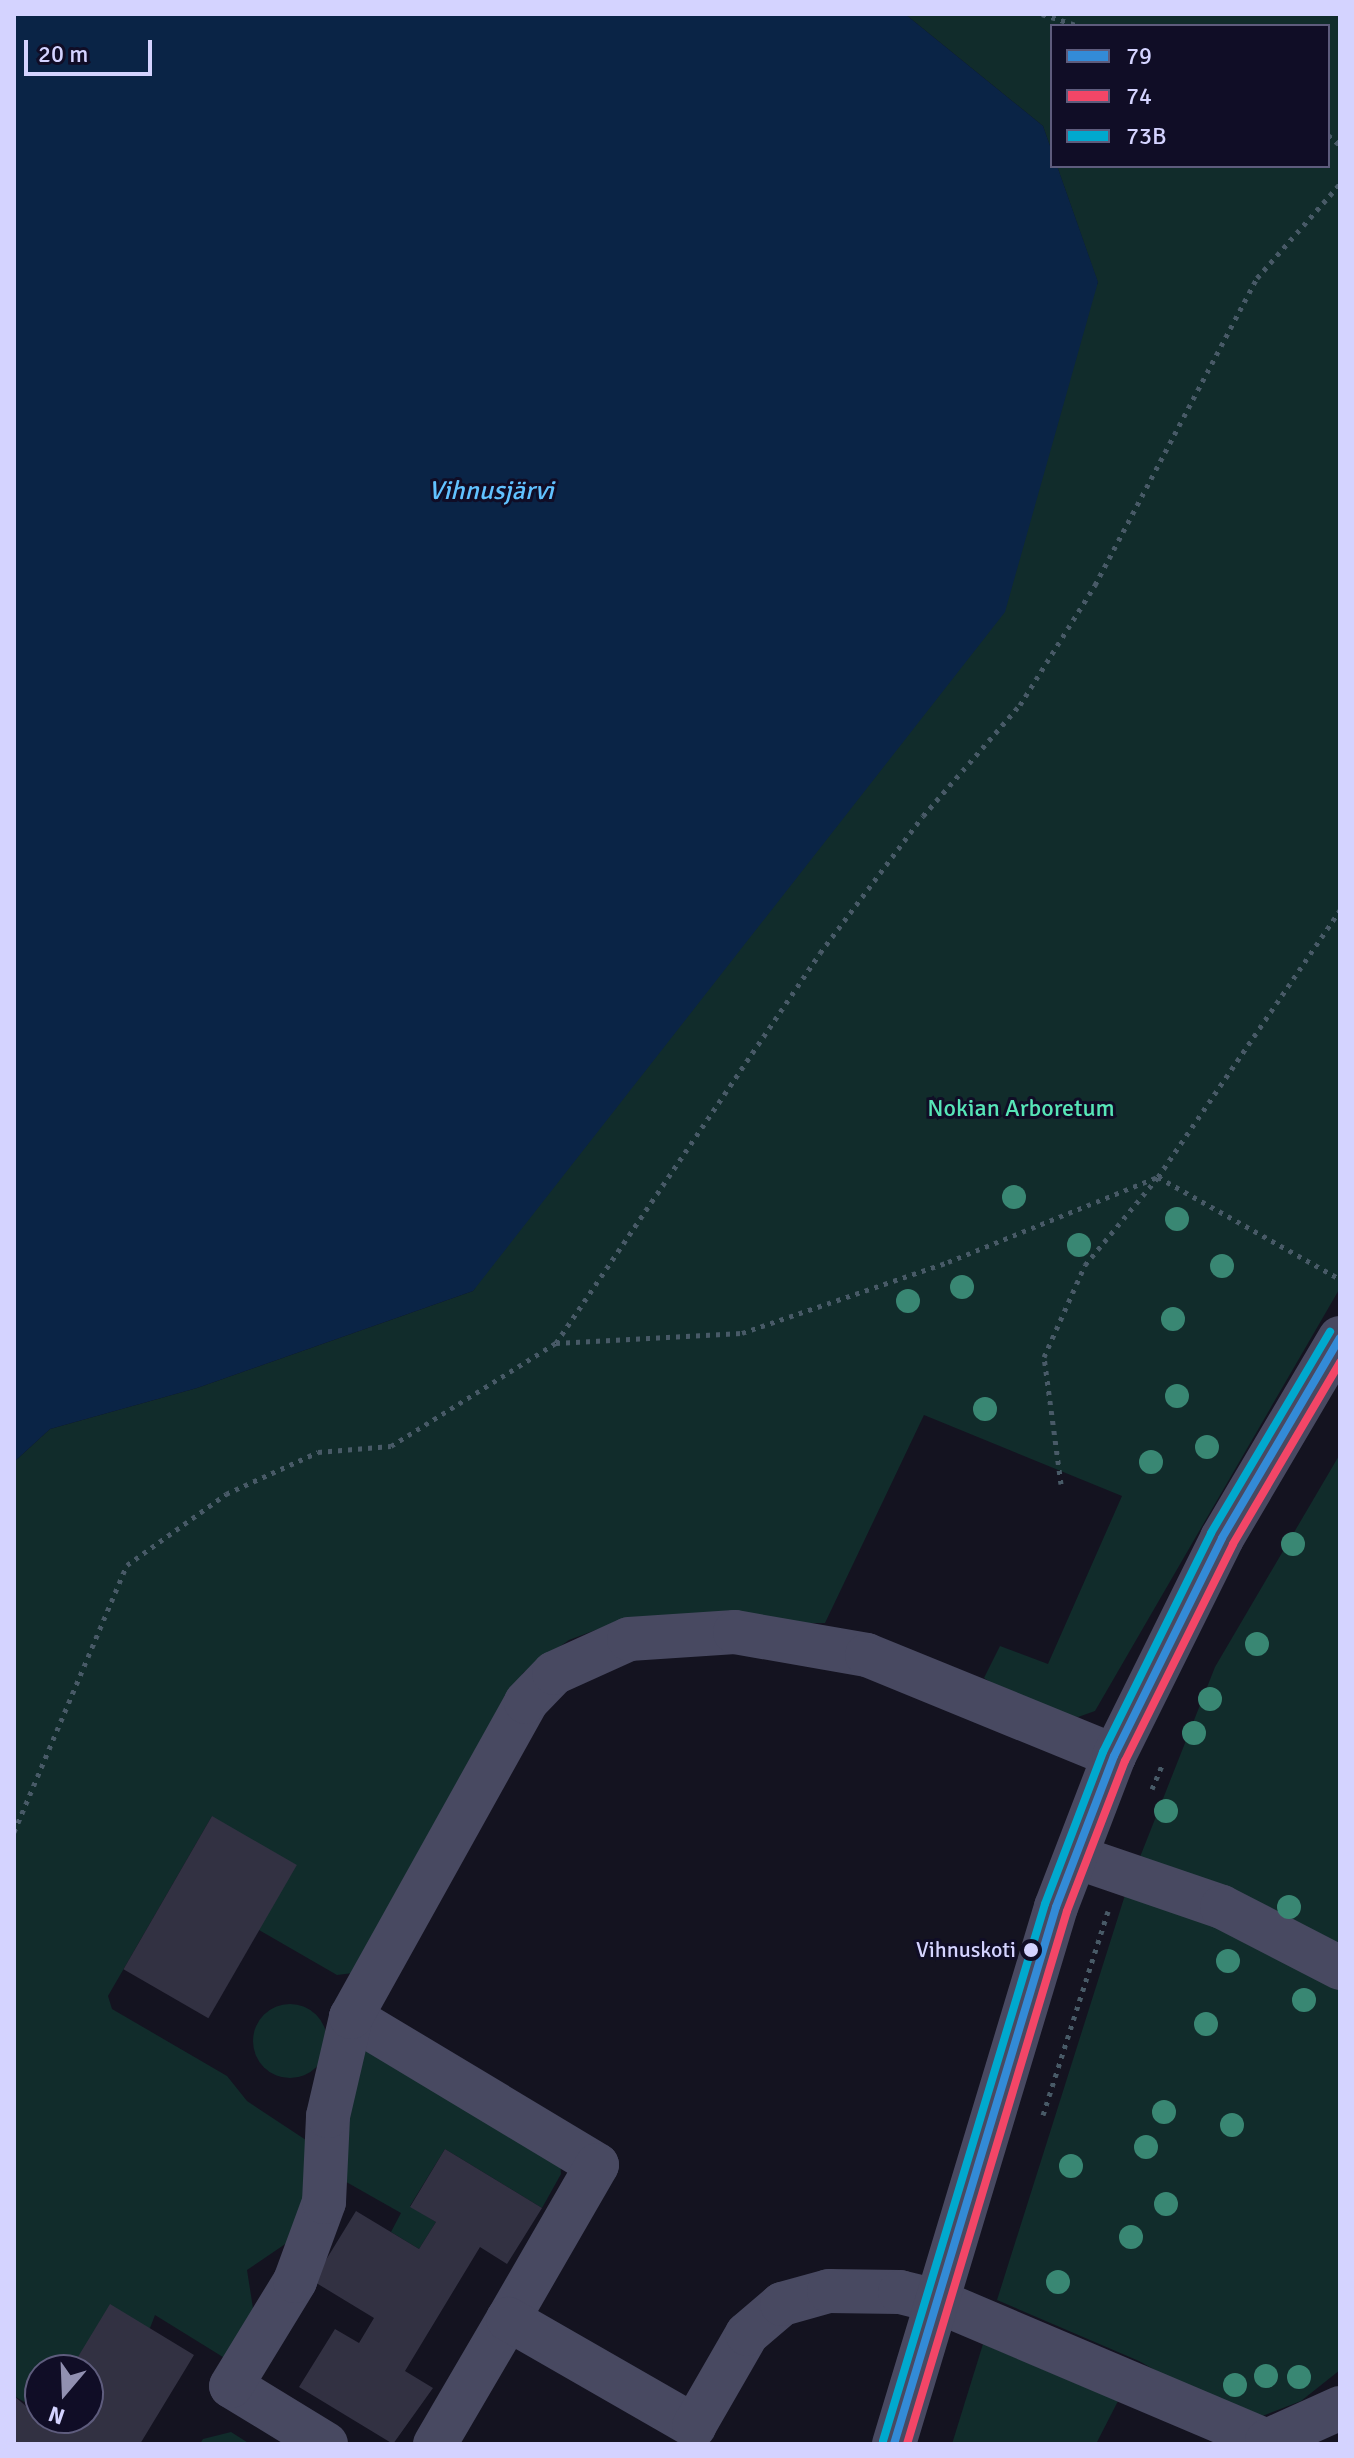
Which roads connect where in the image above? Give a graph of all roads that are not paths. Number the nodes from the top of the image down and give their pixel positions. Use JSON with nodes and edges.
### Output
{"nodes":[{"id":1,"x":1340,"y":1338,"type":"edge"},
{"id":2,"x":1114,"y":1756,"type":"junction"},
{"id":3,"x":1076,"y":1857,"type":"junction"},
{"id":4,"x":1340,"y":1968,"type":"edge"},
{"id":5,"x":351,"y":2017,"type":"junction"},
{"id":6,"x":937,"y":2301,"type":"junction"},
{"id":7,"x":508,"y":2319,"type":"junction"},
{"id":8,"x":1340,"y":2408,"type":"edge"},
{"id":9,"x":326,"y":2444,"type":"edge"},
{"id":10,"x":435,"y":2444,"type":"edge"},
{"id":11,"x":894,"y":2444,"type":"edge"}],
"edges":[{"from":1,"to":2,"type":"street"},
{"from":2,"to":3,"type":"street"},
{"from":2,"to":5,"type":"street"},
{"from":3,"to":4,"type":"street"},
{"from":3,"to":6,"type":"street"},
{"from":5,"to":7,"type":"street"},
{"from":5,"to":9,"type":"street"},
{"from":6,"to":7,"type":"street"},
{"from":6,"to":8,"type":"street"},
{"from":6,"to":11,"type":"street"},
{"from":7,"to":10,"type":"street"}]}
